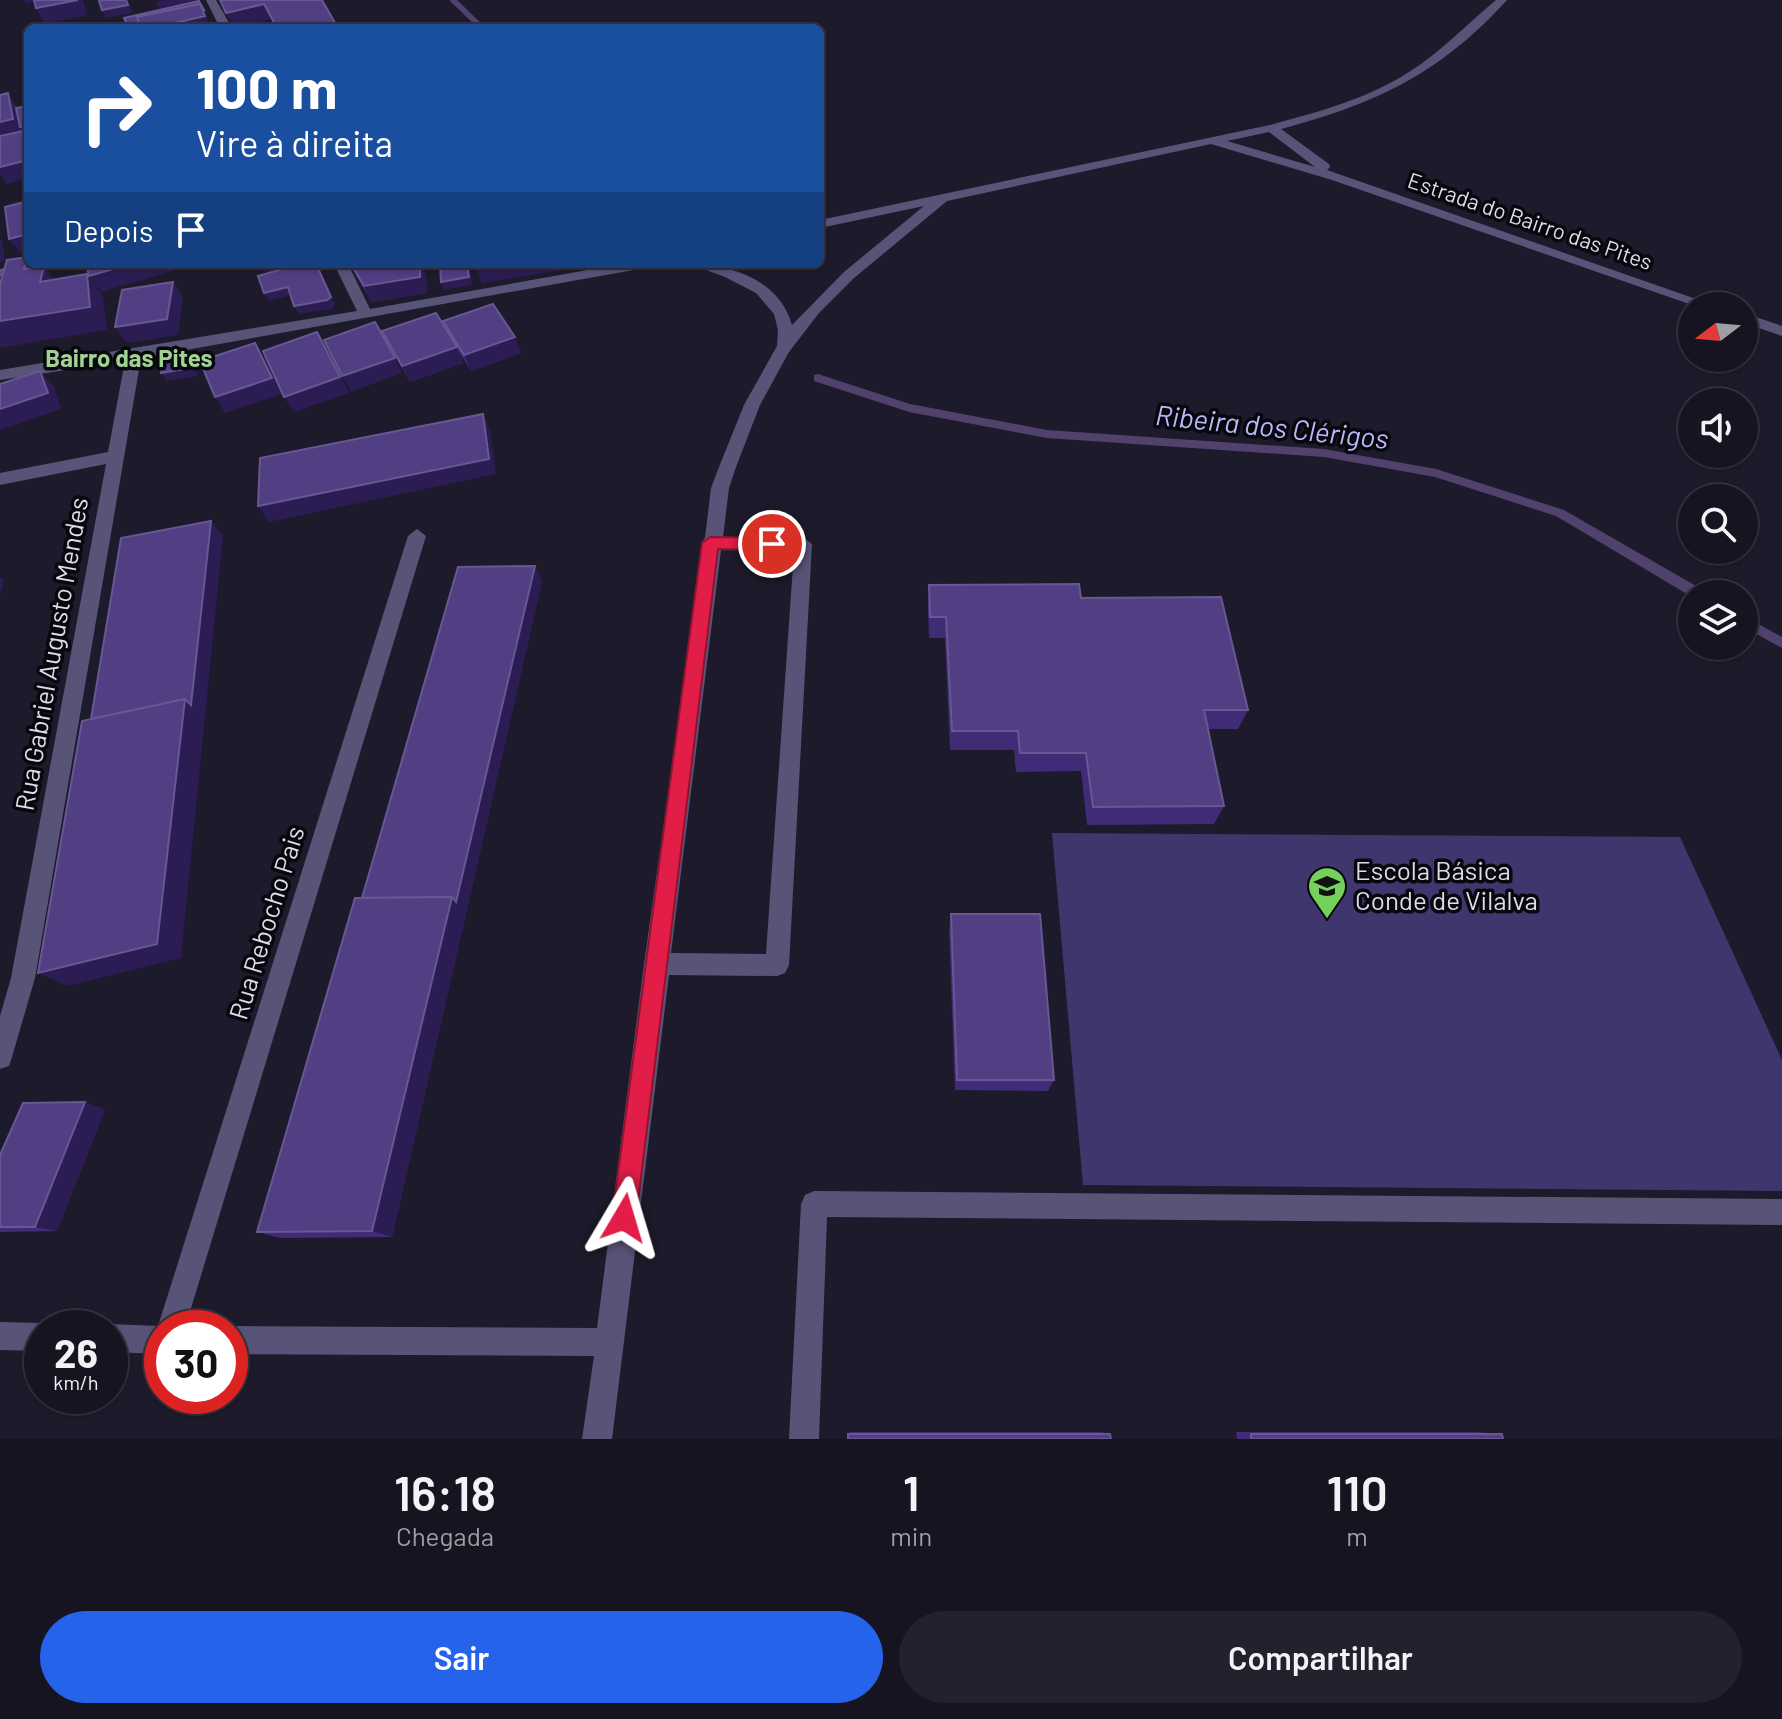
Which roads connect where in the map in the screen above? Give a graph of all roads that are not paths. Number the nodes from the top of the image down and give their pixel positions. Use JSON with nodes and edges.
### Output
{"nodes":[{"id":1,"x":211,"y":0,"type":"edge"},
{"id":2,"x":1502,"y":0,"type":"edge"},
{"id":3,"x":224,"y":24,"type":"edge"},
{"id":4,"x":1271,"y":128,"type":"junction"},
{"id":5,"x":1212,"y":141,"type":"junction"},
{"id":6,"x":1337,"y":177,"type":"junction"},
{"id":7,"x":944,"y":197,"type":"junction"},
{"id":8,"x":824,"y":223,"type":"edge"},
{"id":9,"x":24,"y":267,"type":"edge"},
{"id":10,"x":343,"y":268,"type":"edge"},
{"id":11,"x":623,"y":268,"type":"edge"},
{"id":12,"x":710,"y":268,"type":"edge"},
{"id":13,"x":0,"y":273,"type":"edge"},
{"id":14,"x":1678,"y":295,"type":"edge"},
{"id":15,"x":366,"y":315,"type":"junction"},
{"id":16,"x":1758,"y":323,"type":"edge"},
{"id":17,"x":1782,"y":331,"type":"edge"},
{"id":18,"x":785,"y":348,"type":"junction"},
{"id":19,"x":134,"y":353,"type":"junction"},
{"id":20,"x":0,"y":375,"type":"edge"},
{"id":21,"x":113,"y":457,"type":"junction"},
{"id":22,"x":0,"y":479,"type":"edge"},
{"id":23,"x":417,"y":536,"type":"dead end"},
{"id":24,"x":710,"y":543,"type":"junction"},
{"id":25,"x":656,"y":964,"type":"junction"},
{"id":26,"x":0,"y":1057,"type":"edge"},
{"id":27,"x":1782,"y":1212,"type":"edge"},
{"id":28,"x":177,"y":1310,"type":"edge"},
{"id":29,"x":0,"y":1336,"type":"edge"},
{"id":30,"x":24,"y":1337,"type":"edge"},
{"id":31,"x":248,"y":1340,"type":"edge"},
{"id":32,"x":609,"y":1342,"type":"junction"},
{"id":33,"x":597,"y":1439,"type":"edge"},
{"id":34,"x":804,"y":1439,"type":"edge"}],
"edges":[{"from":1,"to":3,"type":"street"},
{"from":2,"to":4,"type":"street"},
{"from":4,"to":5,"type":"street","name":"Estrada do Bairro das Pites"},
{"from":4,"to":6,"type":"street","name":"Estrada do Bairro das Pites"},
{"from":5,"to":6,"type":"street","name":"Estrada do Bairro das Pites"},
{"from":5,"to":7,"type":"street","name":"Estrada do Bairro das Pites"},
{"from":6,"to":14,"type":"street","name":"Estrada do Bairro das Pites"},
{"from":7,"to":8,"type":"street","name":"Estrada do Bairro das Pites"},
{"from":7,"to":18,"type":"street"},
{"from":9,"to":13,"type":"street"},
{"from":10,"to":15,"type":"street"},
{"from":11,"to":15,"type":"street"},
{"from":12,"to":18,"type":"street"},
{"from":15,"to":19,"type":"street"},
{"from":16,"to":17,"type":"street"},
{"from":18,"to":24,"type":"street"},
{"from":19,"to":20,"type":"street"},
{"from":19,"to":21,"type":"street","name":"Rua Gabriel Augusto Mendes"},
{"from":21,"to":22,"type":"street"},
{"from":21,"to":26,"type":"street","name":"Rua Gabriel Augusto Mendes"},
{"from":23,"to":28,"type":"street","name":"Rua Rebocho Pais"},
{"from":24,"to":25,"type":"street"},
{"from":24,"to":25,"type":"street"},
{"from":25,"to":32,"type":"street"},
{"from":27,"to":34,"type":"street"},
{"from":29,"to":30,"type":"street"},
{"from":31,"to":32,"type":"street"},
{"from":32,"to":33,"type":"street"}]}
